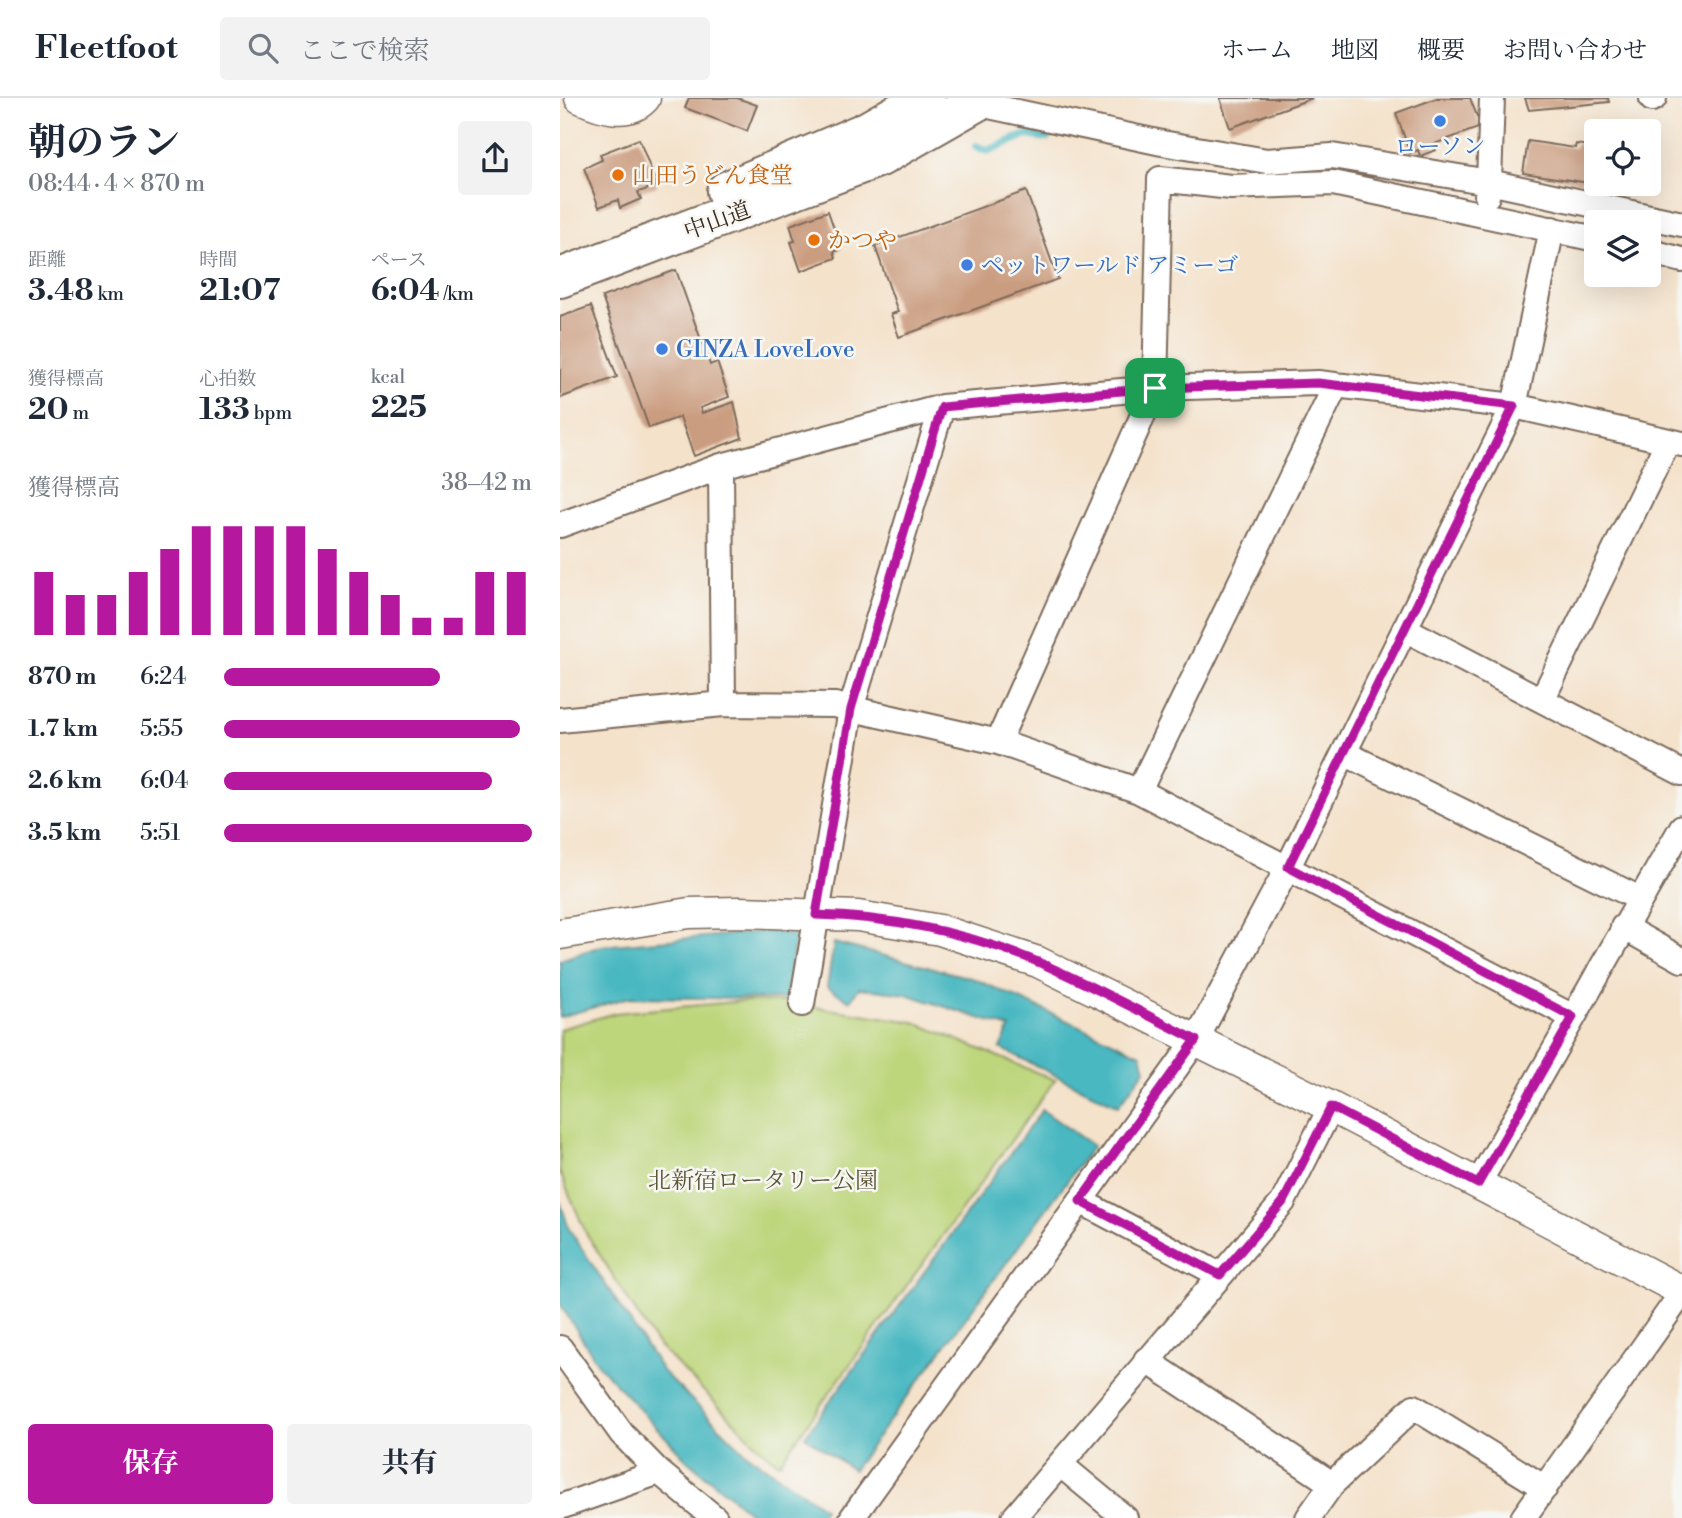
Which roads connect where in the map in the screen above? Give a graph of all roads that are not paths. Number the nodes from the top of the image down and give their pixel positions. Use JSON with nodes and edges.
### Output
{"nodes":[{"id":1,"x":580,"y":98,"type":"edge"},
{"id":2,"x":645,"y":98,"type":"edge"},
{"id":3,"x":925,"y":98,"type":"edge"},
{"id":4,"x":1492,"y":98,"type":"edge"},
{"id":5,"x":979,"y":100,"type":"edge"},
{"id":6,"x":1489,"y":182,"type":"junction"},
{"id":7,"x":1485,"y":214,"type":"junction"},
{"id":8,"x":1682,"y":223,"type":"edge"},
{"id":9,"x":1552,"y":229,"type":"junction"},
{"id":10,"x":1584,"y":236,"type":"edge"},
{"id":11,"x":560,"y":253,"type":"edge"},
{"id":12,"x":1661,"y":254,"type":"edge"},
{"id":13,"x":1682,"y":260,"type":"edge"},
{"id":14,"x":560,"y":278,"type":"edge"},
{"id":15,"x":1336,"y":385,"type":"junction"},
{"id":16,"x":1155,"y":388,"type":"junction"},
{"id":17,"x":1514,"y":406,"type":"junction"},
{"id":18,"x":942,"y":407,"type":"junction"},
{"id":19,"x":1675,"y":442,"type":"edge"},
{"id":20,"x":721,"y":466,"type":"junction"},
{"id":21,"x":560,"y":525,"type":"edge"},
{"id":22,"x":1405,"y":629,"type":"junction"},
{"id":23,"x":1542,"y":700,"type":"junction"},
{"id":24,"x":723,"y":704,"type":"junction"},
{"id":25,"x":851,"y":709,"type":"junction"},
{"id":26,"x":560,"y":720,"type":"edge"},
{"id":27,"x":998,"y":742,"type":"junction"},
{"id":28,"x":1344,"y":753,"type":"junction"},
{"id":29,"x":1682,"y":773,"type":"edge"},
{"id":30,"x":1139,"y":790,"type":"junction"},
{"id":31,"x":1681,"y":829,"type":"edge"},
{"id":32,"x":1288,"y":867,"type":"junction"},
{"id":33,"x":1640,"y":899,"type":"junction"},
{"id":34,"x":816,"y":915,"type":"junction"},
{"id":35,"x":1623,"y":928,"type":"junction"},
{"id":36,"x":560,"y":934,"type":"edge"},
{"id":37,"x":1682,"y":960,"type":"edge"},
{"id":38,"x":802,"y":1004,"type":"dead end"},
{"id":39,"x":1573,"y":1017,"type":"junction"},
{"id":40,"x":1196,"y":1040,"type":"junction"},
{"id":41,"x":1331,"y":1107,"type":"junction"},
{"id":42,"x":1478,"y":1184,"type":"junction"},
{"id":43,"x":1080,"y":1201,"type":"junction"},
{"id":44,"x":1220,"y":1275,"type":"junction"},
{"id":45,"x":1682,"y":1292,"type":"edge"},
{"id":46,"x":560,"y":1348,"type":"edge"},
{"id":47,"x":1146,"y":1360,"type":"junction"},
{"id":48,"x":1061,"y":1465,"type":"junction"},
{"id":49,"x":659,"y":1472,"type":"junction"},
{"id":50,"x":1332,"y":1484,"type":"junction"},
{"id":51,"x":1545,"y":1488,"type":"junction"},
{"id":52,"x":560,"y":1507,"type":"edge"},
{"id":53,"x":715,"y":1518,"type":"edge"},
{"id":54,"x":852,"y":1518,"type":"edge"},
{"id":55,"x":1014,"y":1518,"type":"edge"},
{"id":56,"x":1125,"y":1518,"type":"edge"},
{"id":57,"x":1308,"y":1518,"type":"edge"},
{"id":58,"x":1523,"y":1518,"type":"edge"}],
"edges":[{"from":1,"to":2,"type":"street"},
{"from":3,"to":11,"type":"highway","name":"中山道"},
{"from":4,"to":6,"type":"street"},
{"from":5,"to":6,"type":"street"},
{"from":5,"to":14,"type":"highway","name":"中山道"},
{"from":6,"to":7,"type":"street"},
{"from":6,"to":8,"type":"street"},
{"from":7,"to":9,"type":"street"},
{"from":7,"to":16,"type":"street"},
{"from":9,"to":10,"type":"street"},
{"from":9,"to":17,"type":"street"},
{"from":12,"to":13,"type":"street"},
{"from":15,"to":16,"type":"street"},
{"from":15,"to":17,"type":"street"},
{"from":15,"to":30,"type":"street"},
{"from":16,"to":18,"type":"street"},
{"from":16,"to":27,"type":"street"},
{"from":17,"to":19,"type":"street"},
{"from":17,"to":22,"type":"street"},
{"from":18,"to":20,"type":"street"},
{"from":18,"to":25,"type":"street"},
{"from":19,"to":23,"type":"street"},
{"from":20,"to":21,"type":"street"},
{"from":20,"to":24,"type":"street"},
{"from":22,"to":23,"type":"street"},
{"from":22,"to":28,"type":"street"},
{"from":23,"to":29,"type":"street"},
{"from":24,"to":25,"type":"street"},
{"from":24,"to":26,"type":"street"},
{"from":25,"to":27,"type":"street"},
{"from":25,"to":34,"type":"street"},
{"from":27,"to":30,"type":"street"},
{"from":28,"to":32,"type":"street"},
{"from":28,"to":33,"type":"street"},
{"from":30,"to":32,"type":"street"},
{"from":31,"to":33,"type":"street"},
{"from":32,"to":39,"type":"street"},
{"from":32,"to":40,"type":"street"},
{"from":33,"to":35,"type":"street"},
{"from":34,"to":36,"type":"street"},
{"from":34,"to":38,"type":"street"},
{"from":34,"to":40,"type":"street"},
{"from":35,"to":37,"type":"street"},
{"from":35,"to":39,"type":"street"},
{"from":39,"to":42,"type":"street"},
{"from":40,"to":41,"type":"street"},
{"from":40,"to":43,"type":"street"},
{"from":41,"to":42,"type":"street"},
{"from":41,"to":44,"type":"street"},
{"from":42,"to":45,"type":"street"},
{"from":43,"to":44,"type":"street"},
{"from":43,"to":54,"type":"street"},
{"from":44,"to":47,"type":"street"},
{"from":45,"to":51,"type":"street"},
{"from":46,"to":49,"type":"street"},
{"from":47,"to":48,"type":"street"},
{"from":47,"to":50,"type":"street"},
{"from":48,"to":55,"type":"street"},
{"from":48,"to":56,"type":"street"},
{"from":49,"to":52,"type":"street"},
{"from":49,"to":53,"type":"street"},
{"from":50,"to":51,"type":"street"},
{"from":50,"to":57,"type":"street"},
{"from":51,"to":58,"type":"street"}]}
